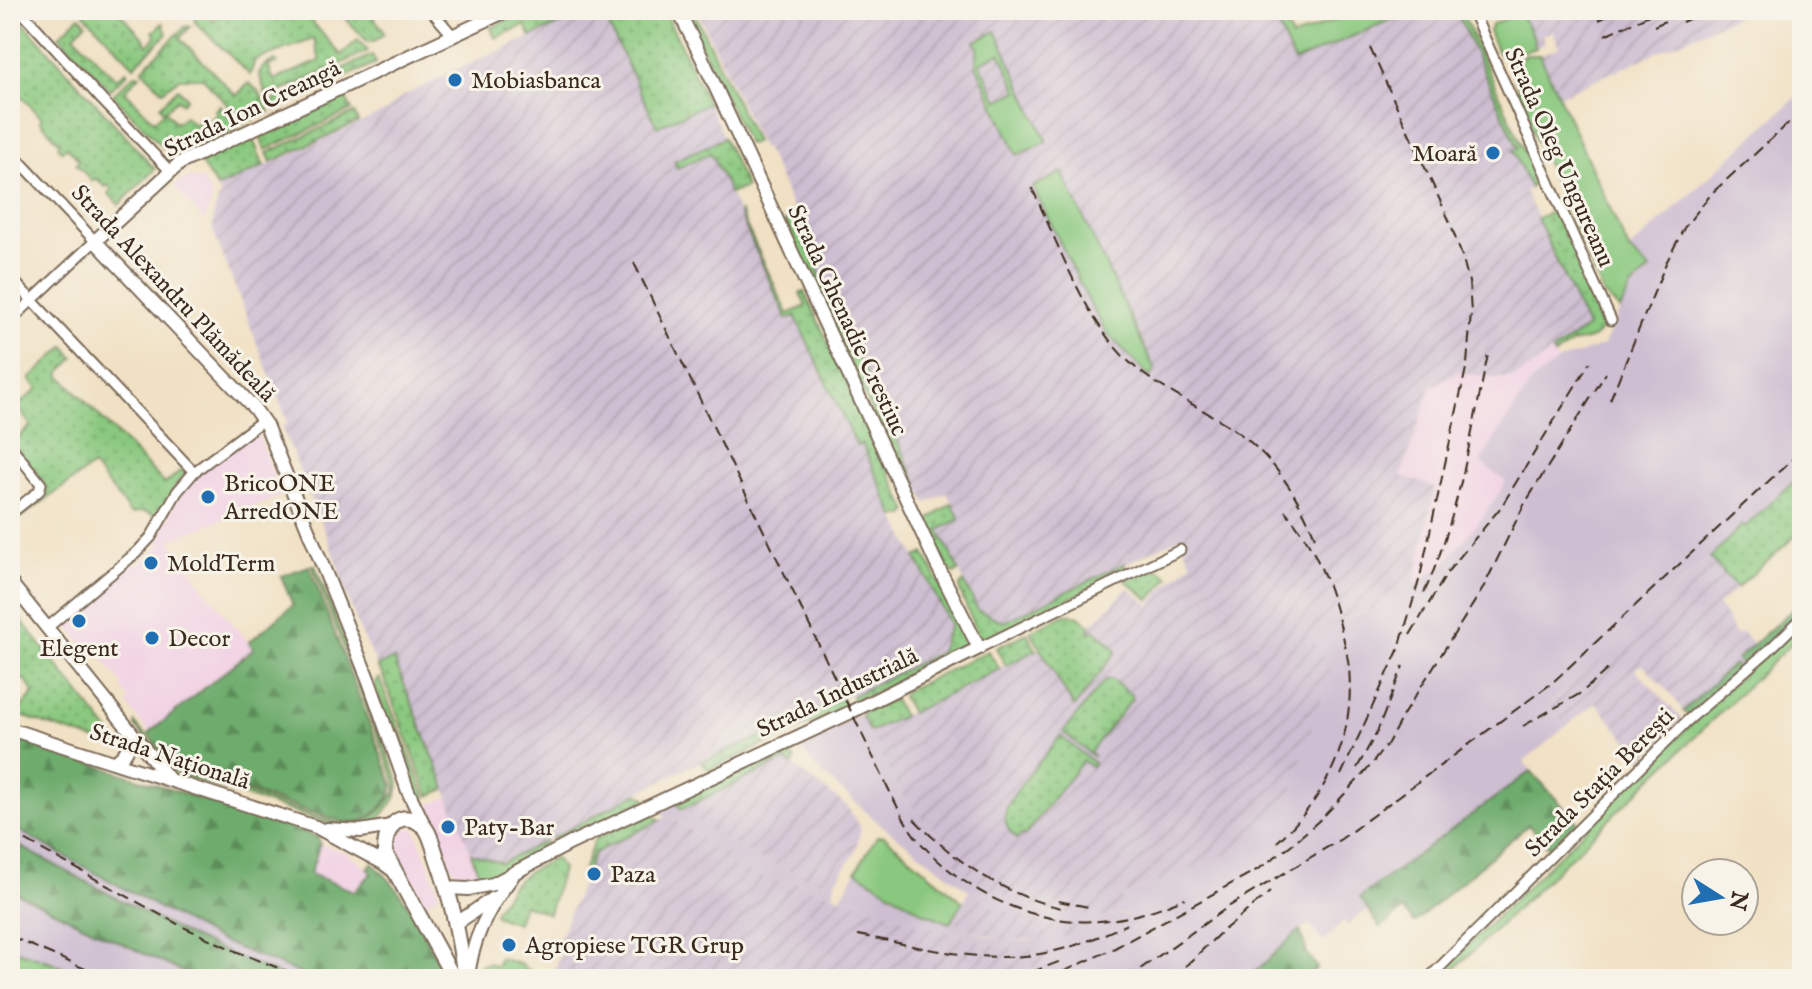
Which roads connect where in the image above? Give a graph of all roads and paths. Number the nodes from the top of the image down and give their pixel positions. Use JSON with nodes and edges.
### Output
{"nodes":[{"id":1,"x":20,"y":10,"type":"edge"},
{"id":2,"x":431,"y":10,"type":"edge"},
{"id":3,"x":508,"y":10,"type":"edge"},
{"id":4,"x":678,"y":10,"type":"edge"},
{"id":5,"x":1472,"y":10,"type":"edge"},
{"id":6,"x":453,"y":36,"type":"junction"},
{"id":7,"x":10,"y":151,"type":"edge"},
{"id":8,"x":170,"y":171,"type":"junction"},
{"id":9,"x":95,"y":241,"type":"junction"},
{"id":10,"x":10,"y":277,"type":"edge"},
{"id":11,"x":31,"y":300,"type":"junction"},
{"id":12,"x":1611,"y":320,"type":"dead end"},
{"id":13,"x":10,"y":321,"type":"edge"},
{"id":14,"x":263,"y":420,"type":"junction"},
{"id":15,"x":10,"y":445,"type":"edge"},
{"id":16,"x":194,"y":472,"type":"junction"},
{"id":17,"x":10,"y":514,"type":"edge"},
{"id":18,"x":1180,"y":550,"type":"dead end"},
{"id":19,"x":10,"y":582,"type":"edge"},
{"id":20,"x":1802,"y":618,"type":"edge"},
{"id":21,"x":47,"y":628,"type":"junction"},
{"id":22,"x":979,"y":648,"type":"junction"},
{"id":23,"x":10,"y":729,"type":"edge"},
{"id":24,"x":131,"y":733,"type":"junction"},
{"id":25,"x":115,"y":762,"type":"junction"},
{"id":26,"x":170,"y":780,"type":"junction"},
{"id":27,"x":408,"y":791,"type":"junction"},
{"id":28,"x":396,"y":823,"type":"junction"},
{"id":29,"x":316,"y":827,"type":"junction"},
{"id":30,"x":426,"y":829,"type":"junction"},
{"id":31,"x":397,"y":873,"type":"junction"},
{"id":32,"x":514,"y":874,"type":"junction"},
{"id":33,"x":448,"y":888,"type":"junction"},
{"id":34,"x":497,"y":895,"type":"junction"},
{"id":35,"x":457,"y":923,"type":"junction"},
{"id":36,"x":424,"y":924,"type":"junction"},
{"id":37,"x":454,"y":979,"type":"edge"},
{"id":38,"x":466,"y":979,"type":"edge"},
{"id":39,"x":1428,"y":979,"type":"edge"}],
"edges":[{"from":1,"to":8,"type":"street"},
{"from":2,"to":6,"type":"street"},
{"from":3,"to":6,"type":"street","name":"Strada Ion Creangă"},
{"from":4,"to":22,"type":"street","name":"Strada Ghenadie Crestiuc"},
{"from":5,"to":12,"type":"street","name":"Strada Oleg Ungureanu"},
{"from":6,"to":8,"type":"street","name":"Strada Ion Creangă"},
{"from":7,"to":9,"type":"street","name":"Strada Alexandru Plămădeală"},
{"from":8,"to":9,"type":"street","name":"Strada Ion Creangă"},
{"from":9,"to":11,"type":"street","name":"Strada Ion Creangă"},
{"from":9,"to":14,"type":"street","name":"Strada Alexandru Plămădeală"},
{"from":10,"to":11,"type":"street"},
{"from":11,"to":13,"type":"street","name":"Strada Ion Creangă"},
{"from":11,"to":16,"type":"street"},
{"from":14,"to":16,"type":"street"},
{"from":14,"to":27,"type":"street","name":"Strada Alexandru Plămădeală"},
{"from":15,"to":17,"type":"street"},
{"from":16,"to":21,"type":"street"},
{"from":18,"to":22,"type":"street","name":"Strada Industrială"},
{"from":19,"to":21,"type":"street"},
{"from":20,"to":39,"type":"street","name":"Strada Stația Berești"},
{"from":21,"to":24,"type":"street"},
{"from":22,"to":32,"type":"street","name":"Strada Industrială"},
{"from":23,"to":25,"type":"street","name":"Strada Națională"},
{"from":24,"to":25,"type":"street"},
{"from":24,"to":26,"type":"street"},
{"from":25,"to":26,"type":"street","name":"Strada Națională"},
{"from":26,"to":29,"type":"street","name":"Strada Națională"},
{"from":27,"to":28,"type":"street"},
{"from":27,"to":30,"type":"street","name":"Strada Alexandru Plămădeală"},
{"from":28,"to":29,"type":"street","name":"Strada Națională"},
{"from":28,"to":30,"type":"main road","name":"Strada Națională"},
{"from":28,"to":31,"type":"main road"},
{"from":29,"to":31,"type":"street","name":"Strada Națională"},
{"from":30,"to":33,"type":"main road"},
{"from":31,"to":36,"type":"main road"},
{"from":32,"to":33,"type":"street","name":"Strada Industrială"},
{"from":32,"to":34,"type":"street","name":"Strada Industrială"},
{"from":33,"to":35,"type":"main road"},
{"from":34,"to":35,"type":"street","name":"Strada Industrială"},
{"from":34,"to":38,"type":"street","name":"Strada Industrială"},
{"from":35,"to":36,"type":"main road"},
{"from":35,"to":38,"type":"main road"},
{"from":36,"to":37,"type":"main road"}]}
